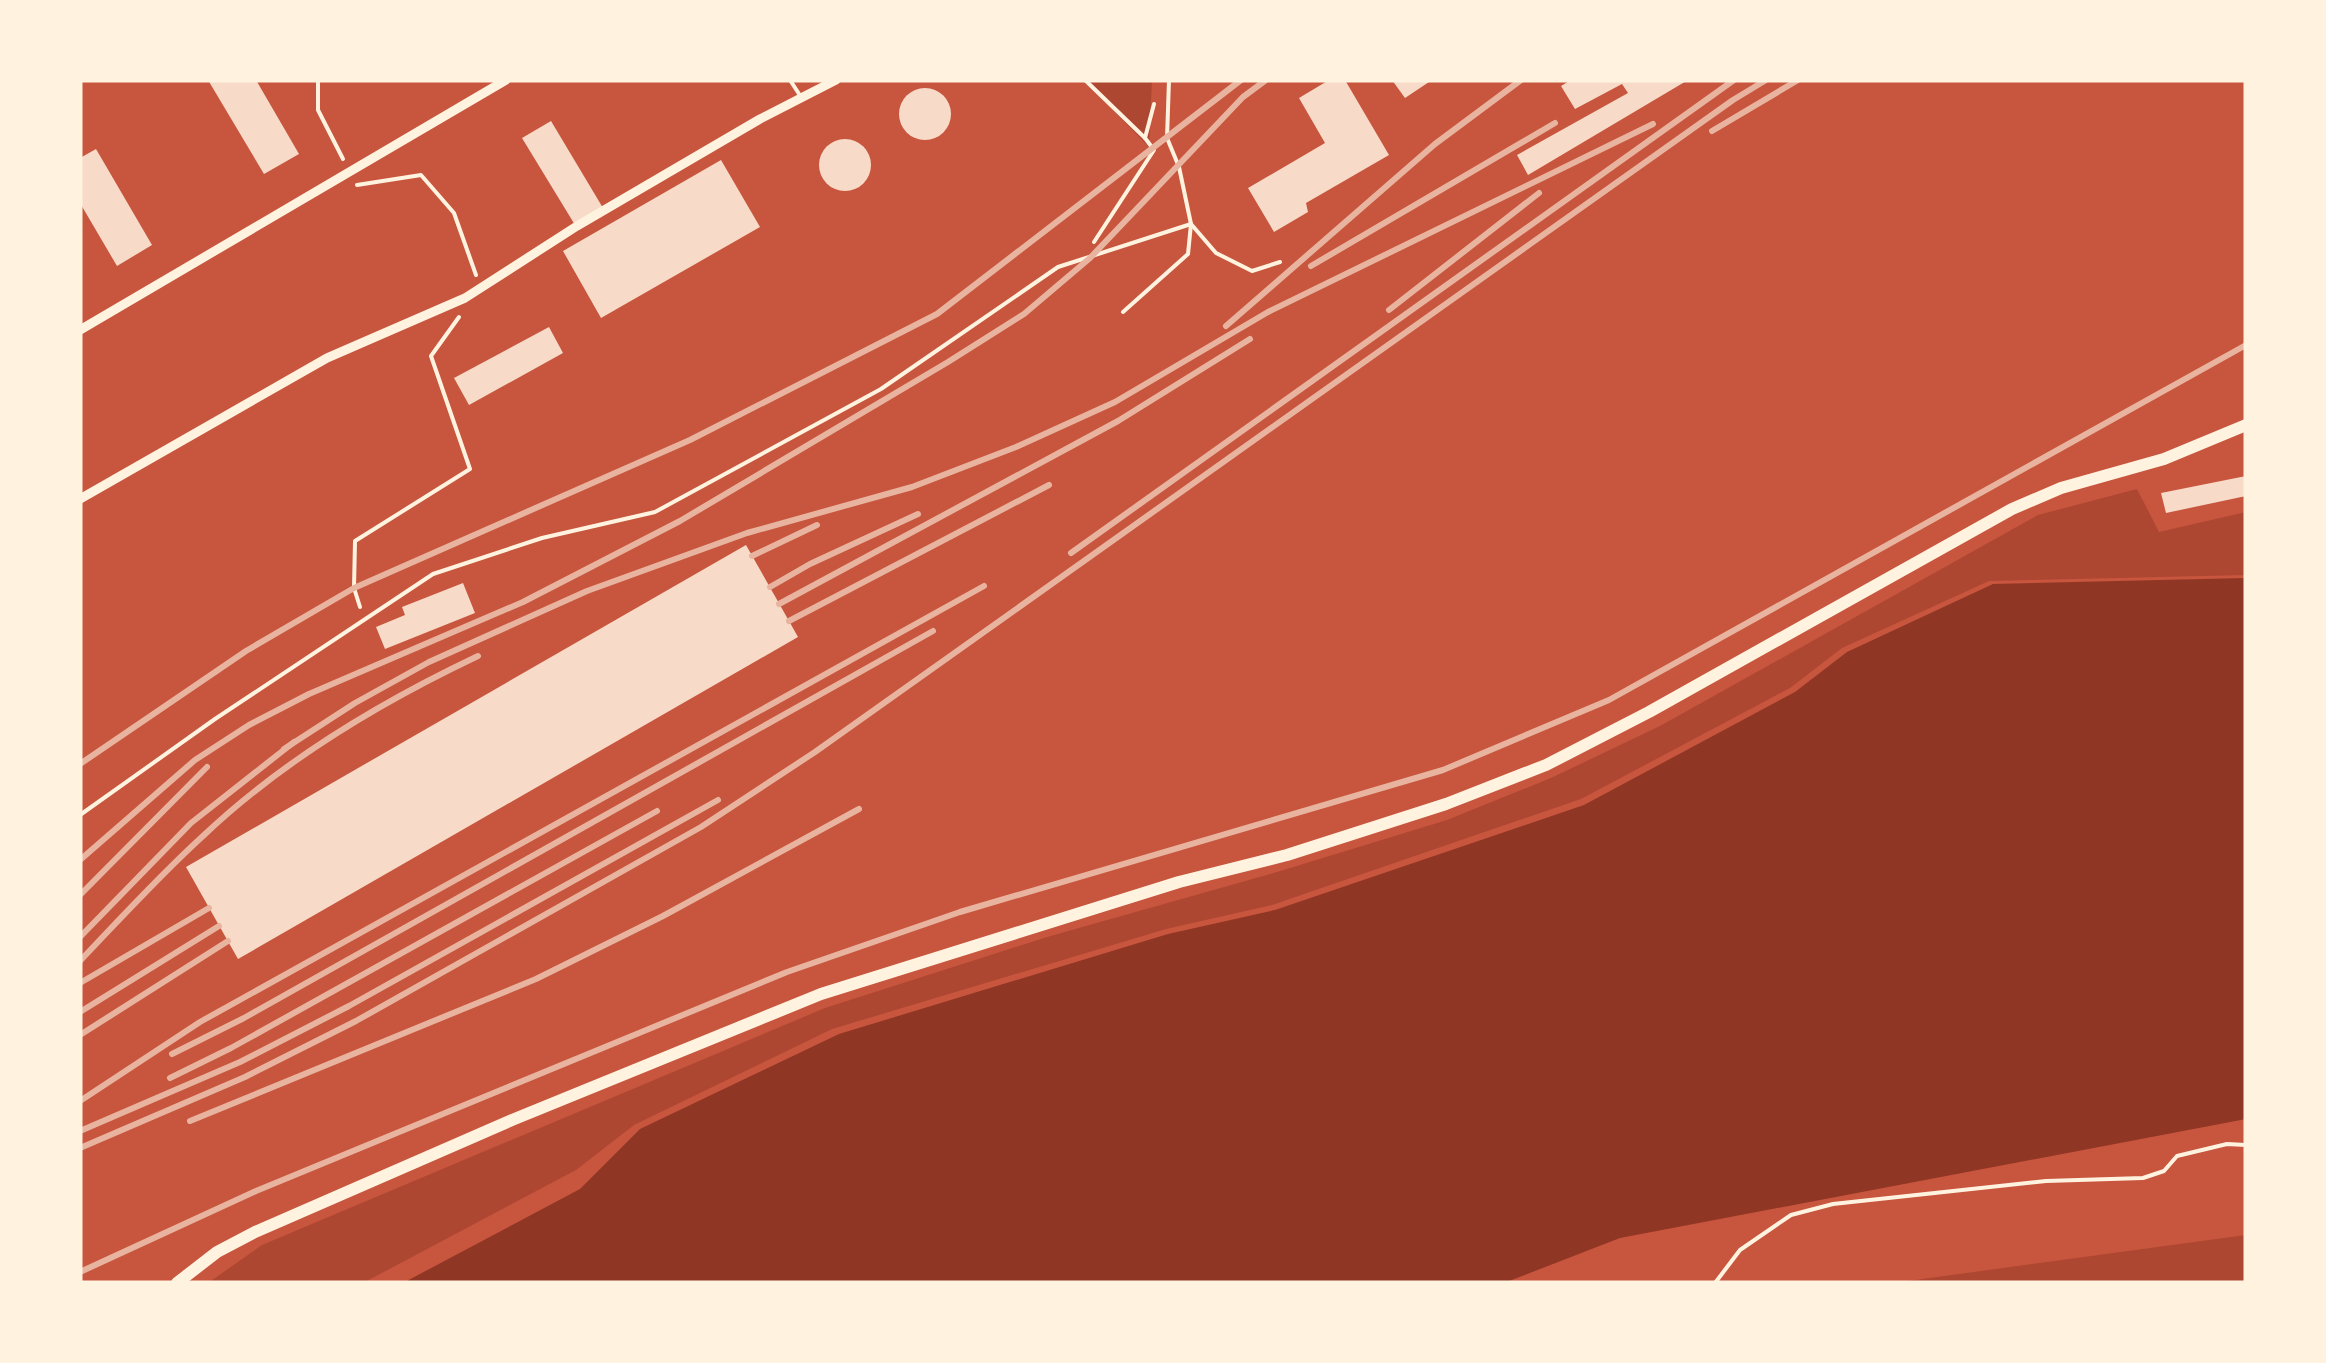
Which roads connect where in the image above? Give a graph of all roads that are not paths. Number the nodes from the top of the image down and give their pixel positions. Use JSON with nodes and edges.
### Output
{"nodes":[{"id":1,"x":506,"y":80,"type":"edge"},
{"id":2,"x":790,"y":80,"type":"edge"},
{"id":3,"x":836,"y":80,"type":"edge"},
{"id":4,"x":1169,"y":80,"type":"edge"},
{"id":5,"x":802,"y":98,"type":"junction"},
{"id":6,"x":1190,"y":224,"type":"junction"},
{"id":7,"x":1280,"y":262,"type":"dead end"},
{"id":8,"x":1124,"y":312,"type":"dead end"},
{"id":9,"x":80,"y":330,"type":"edge"},
{"id":10,"x":2246,"y":425,"type":"edge"},
{"id":11,"x":80,"y":499,"type":"edge"},
{"id":12,"x":80,"y":816,"type":"edge"},
{"id":13,"x":177,"y":1283,"type":"edge"}],
"edges":[{"from":1,"to":9,"type":"street"},
{"from":2,"to":5,"type":"lane"},
{"from":3,"to":5,"type":"street"},
{"from":4,"to":6,"type":"lane"},
{"from":5,"to":11,"type":"street"},
{"from":6,"to":7,"type":"lane"},
{"from":6,"to":8,"type":"lane"},
{"from":6,"to":12,"type":"lane"},
{"from":10,"to":13,"type":"main road"}]}
